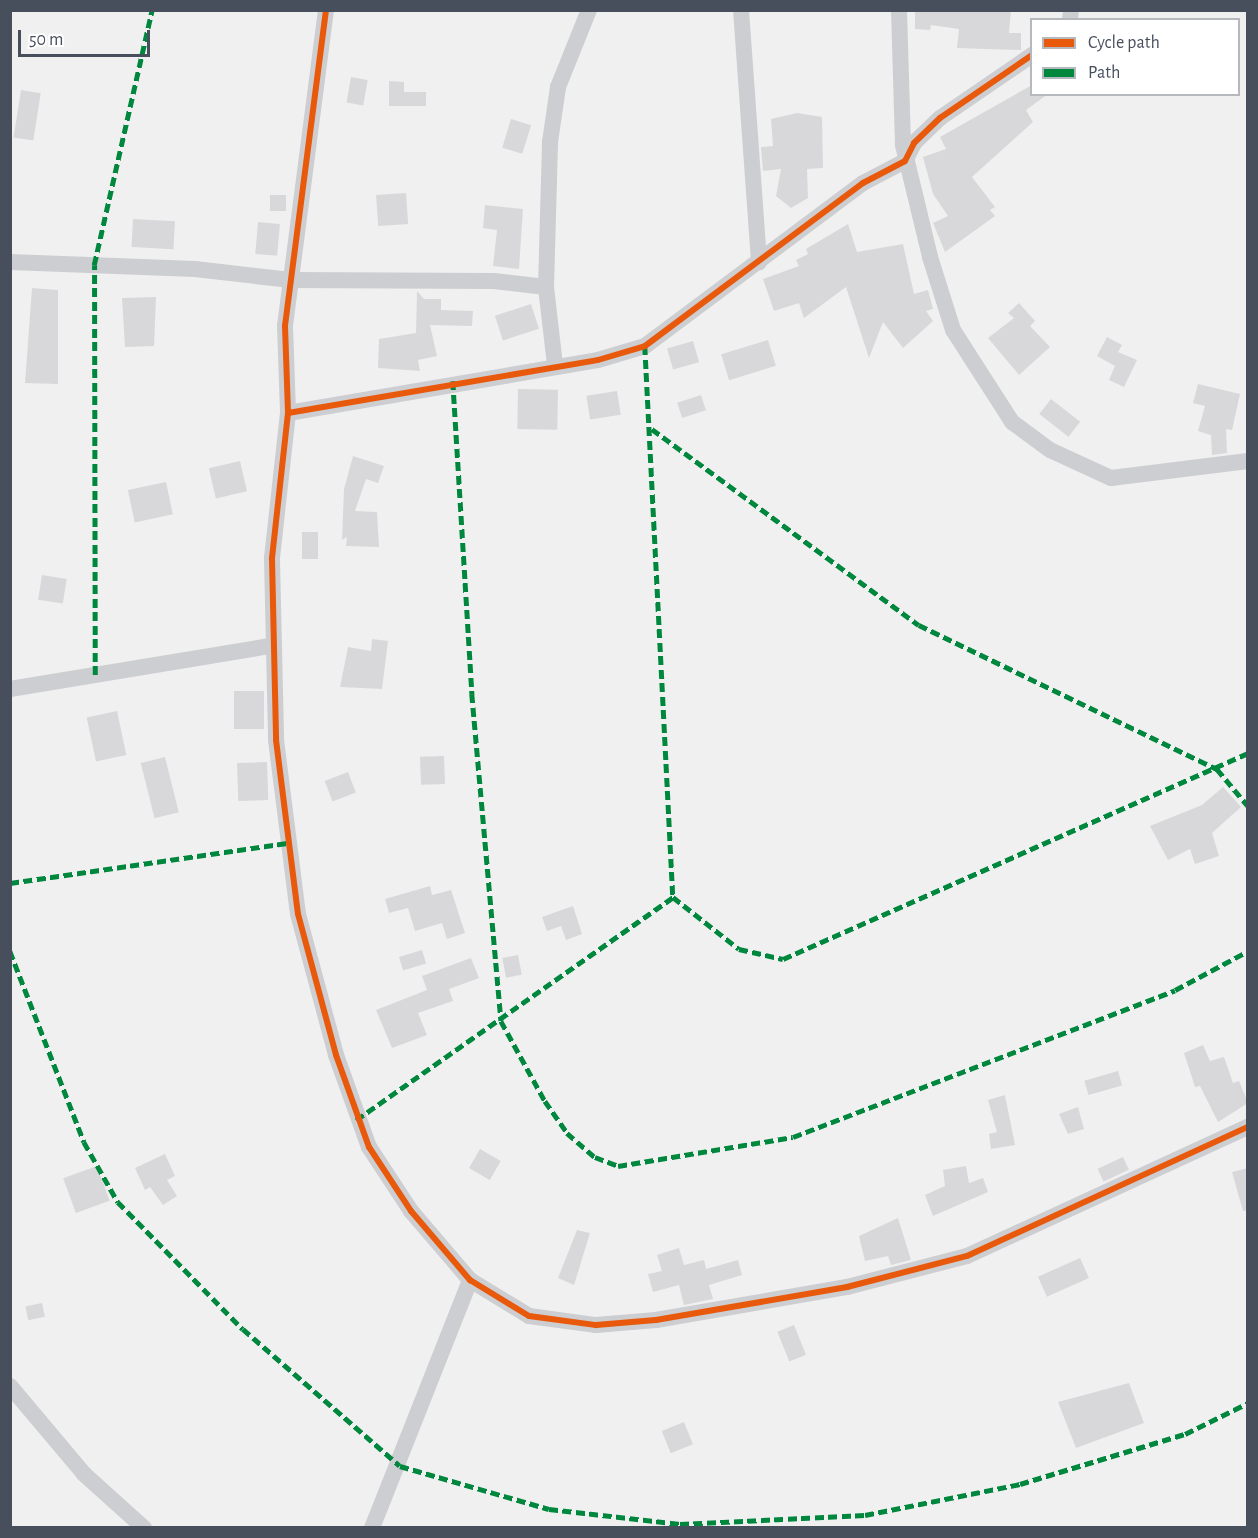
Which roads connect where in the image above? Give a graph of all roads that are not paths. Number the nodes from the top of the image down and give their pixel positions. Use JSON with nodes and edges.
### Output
{"nodes":[{"id":1,"x":326,"y":10,"type":"edge"},
{"id":2,"x":589,"y":10,"type":"edge"},
{"id":3,"x":741,"y":10,"type":"edge"},
{"id":4,"x":899,"y":10,"type":"edge"},
{"id":5,"x":1030,"y":56,"type":"edge"},
{"id":6,"x":905,"y":161,"type":"junction"},
{"id":7,"x":10,"y":262,"type":"edge"},
{"id":8,"x":759,"y":262,"type":"junction"},
{"id":9,"x":290,"y":280,"type":"junction"},
{"id":10,"x":546,"y":287,"type":"junction"},
{"id":11,"x":555,"y":365,"type":"junction"},
{"id":12,"x":288,"y":413,"type":"junction"},
{"id":13,"x":1248,"y":461,"type":"edge"},
{"id":14,"x":271,"y":646,"type":"junction"},
{"id":15,"x":10,"y":689,"type":"edge"},
{"id":16,"x":1248,"y":1127,"type":"edge"},
{"id":17,"x":470,"y":1280,"type":"junction"},
{"id":18,"x":10,"y":1386,"type":"edge"},
{"id":19,"x":144,"y":1527,"type":"edge"},
{"id":20,"x":372,"y":1527,"type":"edge"}],
"edges":[{"from":1,"to":9,"type":"street"},
{"from":2,"to":10,"type":"street"},
{"from":3,"to":8,"type":"street"},
{"from":4,"to":6,"type":"street"},
{"from":5,"to":6,"type":"street"},
{"from":6,"to":8,"type":"street"},
{"from":6,"to":13,"type":"street"},
{"from":7,"to":9,"type":"street"},
{"from":8,"to":11,"type":"street"},
{"from":9,"to":10,"type":"street"},
{"from":9,"to":12,"type":"street"},
{"from":10,"to":11,"type":"street"},
{"from":11,"to":12,"type":"street"},
{"from":12,"to":14,"type":"street"},
{"from":14,"to":15,"type":"street"},
{"from":14,"to":17,"type":"street"},
{"from":16,"to":17,"type":"street"},
{"from":17,"to":20,"type":"street"},
{"from":18,"to":19,"type":"street"}]}
